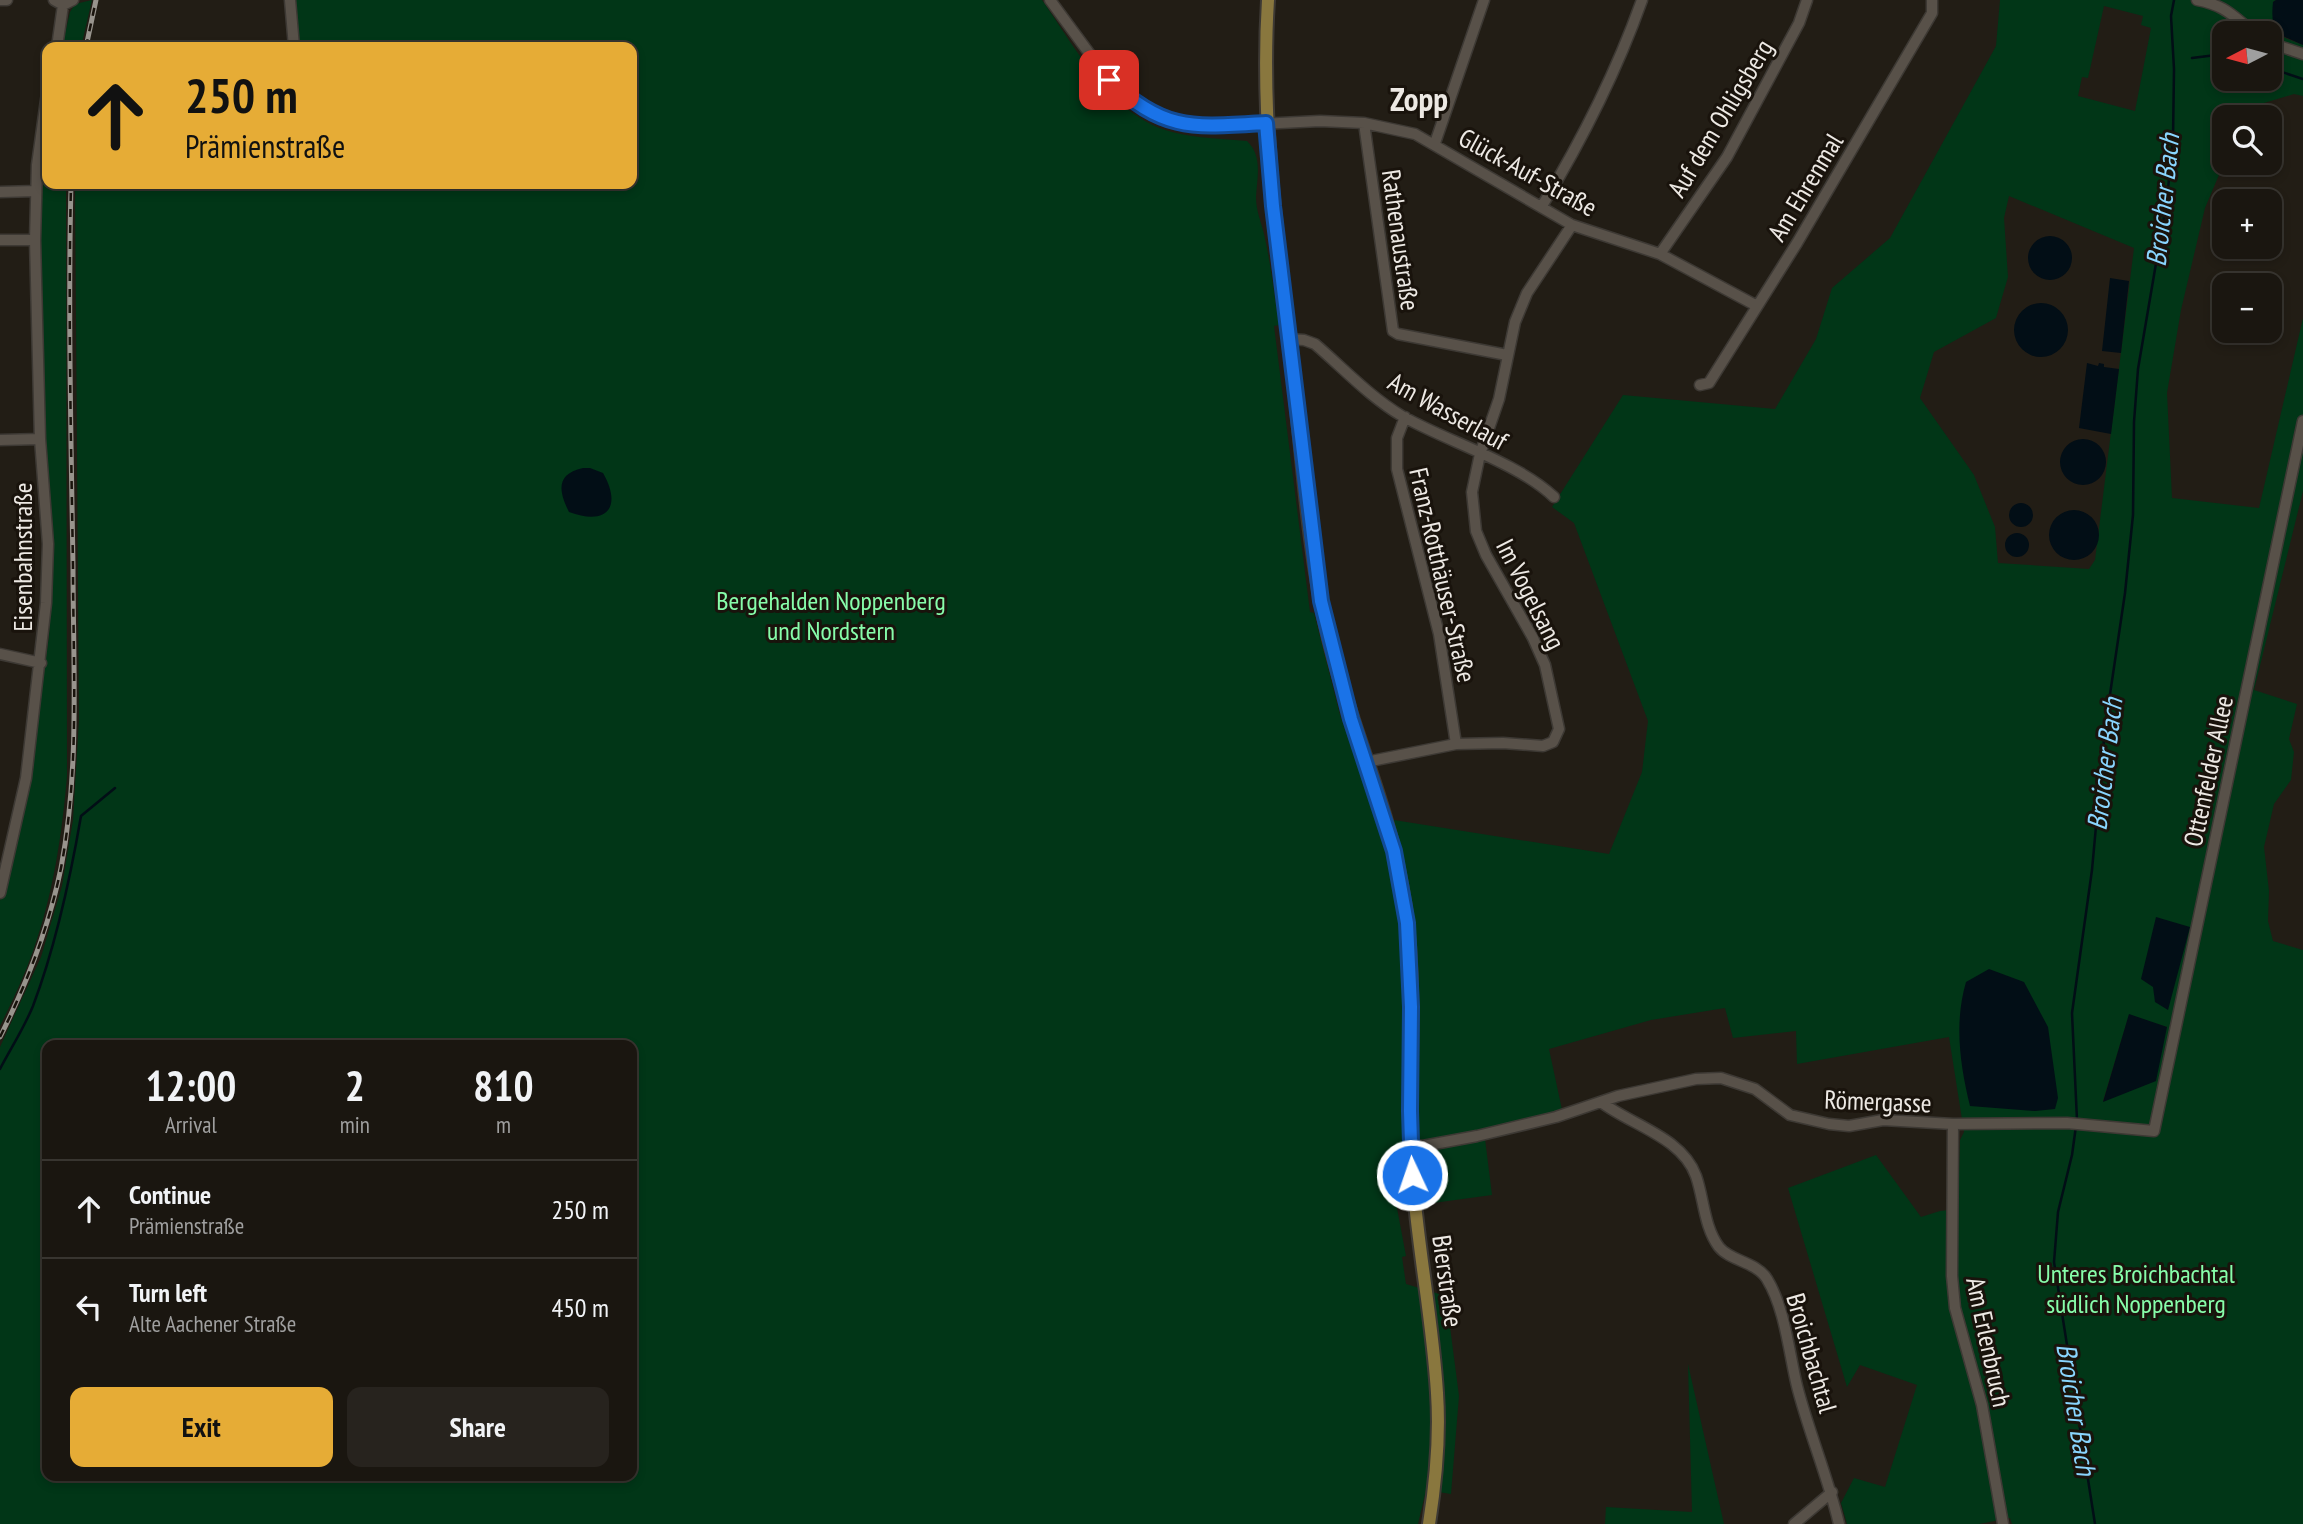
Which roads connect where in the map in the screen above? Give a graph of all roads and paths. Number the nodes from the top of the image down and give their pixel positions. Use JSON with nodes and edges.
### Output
{"nodes":[{"id":1,"x":0,"y":0,"type":"edge"},
{"id":2,"x":7,"y":0,"type":"edge"},
{"id":3,"x":73,"y":0,"type":"edge"},
{"id":4,"x":290,"y":0,"type":"edge"},
{"id":5,"x":1050,"y":0,"type":"edge"},
{"id":6,"x":1268,"y":0,"type":"edge"},
{"id":7,"x":1484,"y":0,"type":"edge"},
{"id":8,"x":1642,"y":0,"type":"edge"},
{"id":9,"x":1807,"y":0,"type":"edge"},
{"id":10,"x":1932,"y":0,"type":"edge"},
{"id":11,"x":2197,"y":0,"type":"edge"},
{"id":12,"x":58,"y":3,"type":"edge"},
{"id":13,"x":2242,"y":21,"type":"edge"},
{"id":14,"x":57,"y":42,"type":"edge"},
{"id":15,"x":293,"y":42,"type":"edge"},
{"id":16,"x":2282,"y":47,"type":"edge"},
{"id":17,"x":2303,"y":54,"type":"edge"},
{"id":18,"x":1266,"y":123,"type":"junction"},
{"id":19,"x":1364,"y":123,"type":"junction"},
{"id":20,"x":42,"y":129,"type":"edge"},
{"id":21,"x":1435,"y":143,"type":"junction"},
{"id":22,"x":36,"y":191,"type":"junction"},
{"id":23,"x":0,"y":192,"type":"edge"},
{"id":24,"x":1542,"y":206,"type":"junction"},
{"id":25,"x":1572,"y":225,"type":"junction"},
{"id":26,"x":0,"y":240,"type":"edge"},
{"id":27,"x":35,"y":240,"type":"junction"},
{"id":28,"x":1660,"y":254,"type":"junction"},
{"id":29,"x":1757,"y":306,"type":"junction"},
{"id":30,"x":1289,"y":339,"type":"junction"},
{"id":31,"x":1507,"y":355,"type":"junction"},
{"id":32,"x":1700,"y":386,"type":"dead end"},
{"id":33,"x":1405,"y":417,"type":"junction"},
{"id":34,"x":2303,"y":421,"type":"edge"},
{"id":35,"x":2301,"y":435,"type":"edge"},
{"id":36,"x":40,"y":439,"type":"junction"},
{"id":37,"x":0,"y":440,"type":"edge"},
{"id":38,"x":1480,"y":454,"type":"junction"},
{"id":39,"x":1554,"y":497,"type":"dead end"},
{"id":40,"x":0,"y":654,"type":"edge"},
{"id":41,"x":41,"y":663,"type":"junction"},
{"id":42,"x":1456,"y":744,"type":"junction"},
{"id":43,"x":1366,"y":762,"type":"junction"},
{"id":44,"x":0,"y":892,"type":"edge"},
{"id":45,"x":1601,"y":1102,"type":"junction"},
{"id":46,"x":1953,"y":1124,"type":"junction"},
{"id":47,"x":2154,"y":1131,"type":"joint"},
{"id":48,"x":1410,"y":1145,"type":"junction"},
{"id":49,"x":1832,"y":1492,"type":"junction"},
{"id":50,"x":1429,"y":1524,"type":"edge"},
{"id":51,"x":1794,"y":1524,"type":"edge"},
{"id":52,"x":1839,"y":1524,"type":"edge"},
{"id":53,"x":2003,"y":1524,"type":"edge"}],
"edges":[{"from":1,"to":2,"type":"street"},
{"from":3,"to":12,"type":"street"},
{"from":4,"to":15,"type":"street"},
{"from":5,"to":18,"type":"street","name":"Glück-Auf-Straße"},
{"from":6,"to":18,"type":"main road","name":"Bierstraße"},
{"from":7,"to":21,"type":"street"},
{"from":8,"to":24,"type":"street"},
{"from":9,"to":28,"type":"street","name":"Auf dem Ohligsberg"},
{"from":10,"to":29,"type":"street","name":"Am Ehrenmal"},
{"from":11,"to":13,"type":"street"},
{"from":12,"to":14,"type":"street"},
{"from":16,"to":17,"type":"street"},
{"from":18,"to":19,"type":"street","name":"Glück-Auf-Straße"},
{"from":18,"to":30,"type":"main road","name":"Bierstraße"},
{"from":19,"to":21,"type":"street","name":"Glück-Auf-Straße"},
{"from":19,"to":31,"type":"street","name":"Rathenaustraße"},
{"from":20,"to":22,"type":"street","name":"Eisenbahnstraße"},
{"from":21,"to":24,"type":"street","name":"Glück-Auf-Straße"},
{"from":22,"to":23,"type":"street"},
{"from":22,"to":27,"type":"street","name":"Eisenbahnstraße"},
{"from":24,"to":25,"type":"street","name":"Glück-Auf-Straße"},
{"from":25,"to":28,"type":"street","name":"Glück-Auf-Straße"},
{"from":25,"to":31,"type":"street"},
{"from":26,"to":27,"type":"street"},
{"from":27,"to":36,"type":"street","name":"Eisenbahnstraße"},
{"from":28,"to":29,"type":"street","name":"Glück-Auf-Straße"},
{"from":29,"to":32,"type":"street","name":"Am Ehrenmal"},
{"from":30,"to":33,"type":"street","name":"Am Wasserlauf"},
{"from":30,"to":43,"type":"main road","name":"Bierstraße"},
{"from":31,"to":38,"type":"street"},
{"from":33,"to":38,"type":"street","name":"Am Wasserlauf"},
{"from":33,"to":42,"type":"street","name":"Franz-Rotthäuser-Straße"},
{"from":34,"to":35,"type":"street","name":"Ottenfelder Allee"},
{"from":35,"to":47,"type":"street","name":"Ottenfelder Allee"},
{"from":36,"to":37,"type":"street"},
{"from":36,"to":41,"type":"street","name":"Eisenbahnstraße"},
{"from":38,"to":39,"type":"street","name":"Am Wasserlauf"},
{"from":38,"to":42,"type":"street","name":"Im Vogelsang"},
{"from":40,"to":41,"type":"street"},
{"from":41,"to":44,"type":"street","name":"Eisenbahnstraße"},
{"from":42,"to":43,"type":"street"},
{"from":43,"to":48,"type":"main road","name":"Bierstraße"},
{"from":45,"to":46,"type":"street","name":"Römergasse"},
{"from":45,"to":48,"type":"street","name":"Römergasse"},
{"from":45,"to":49,"type":"street","name":"Broichbachtal"},
{"from":46,"to":47,"type":"street","name":"Römergasse"},
{"from":46,"to":53,"type":"street","name":"Am Erlenbruch"},
{"from":48,"to":50,"type":"main road","name":"Bierstraße"},
{"from":49,"to":51,"type":"street"},
{"from":49,"to":52,"type":"street","name":"Broichbachtal"}]}
